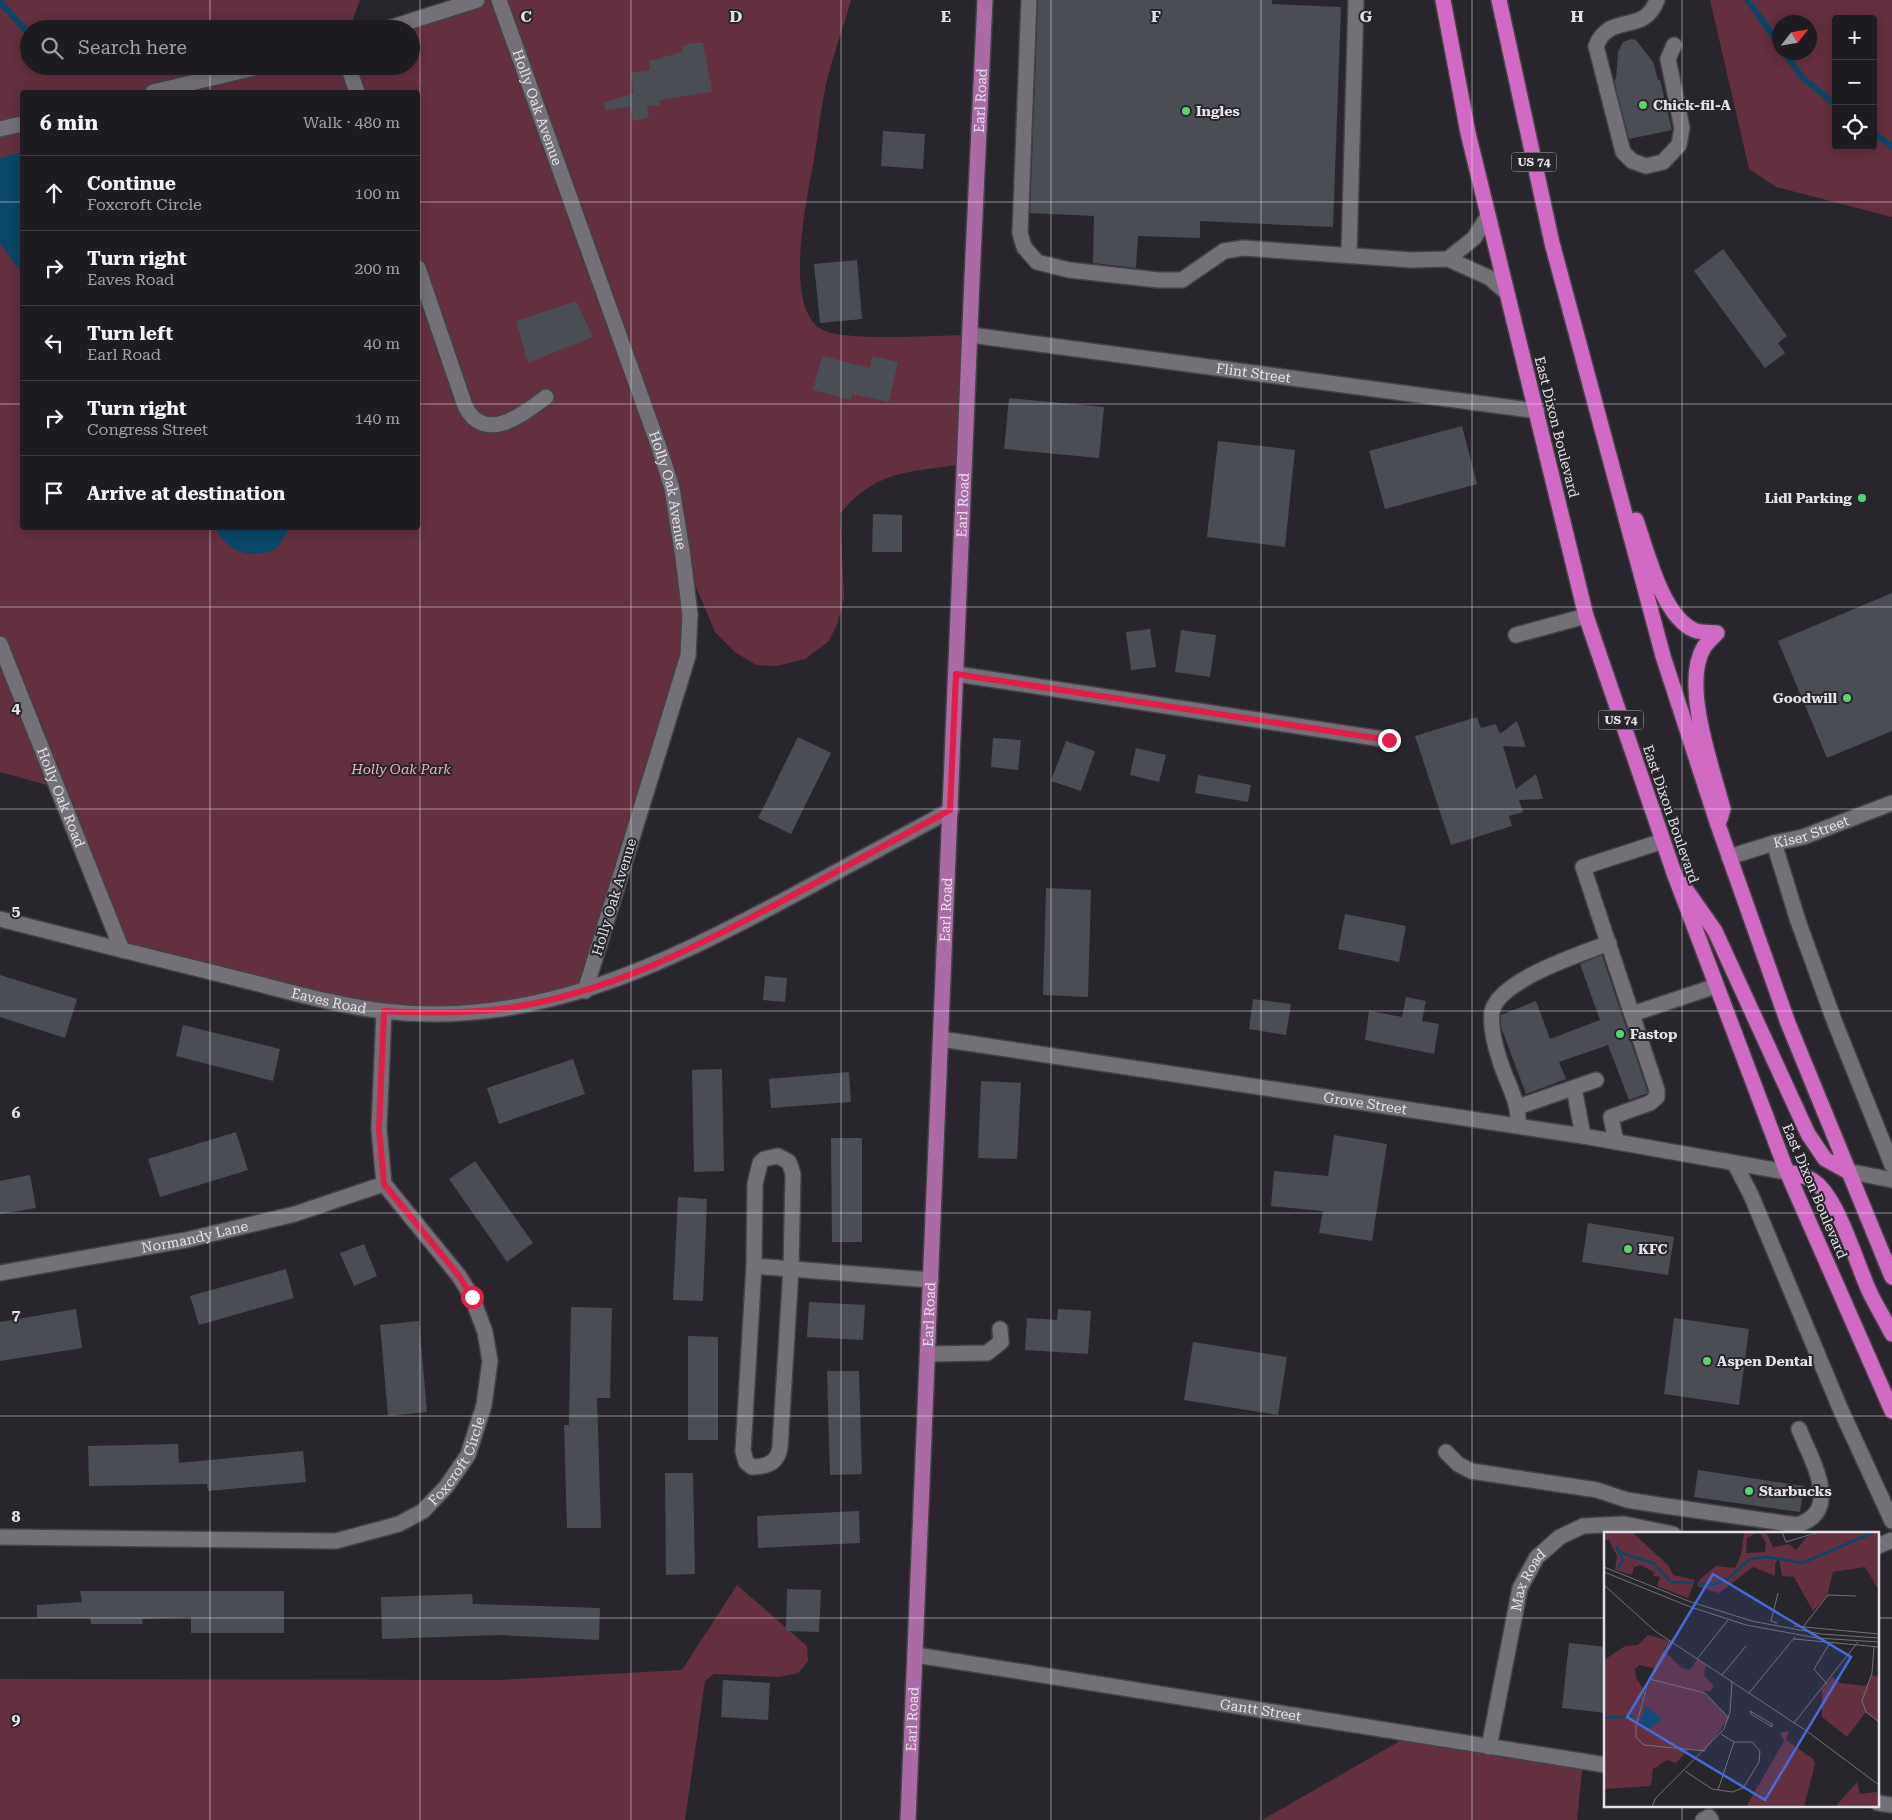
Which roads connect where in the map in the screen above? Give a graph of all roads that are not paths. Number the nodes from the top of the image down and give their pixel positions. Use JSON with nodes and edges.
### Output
{"nodes":[{"id":1,"x":477,"y":0,"type":"edge"},
{"id":2,"x":499,"y":0,"type":"edge"},
{"id":3,"x":985,"y":0,"type":"edge"},
{"id":4,"x":1029,"y":0,"type":"edge"},
{"id":5,"x":1356,"y":0,"type":"edge"},
{"id":6,"x":1443,"y":0,"type":"edge"},
{"id":7,"x":1499,"y":0,"type":"edge"},
{"id":8,"x":1657,"y":0,"type":"edge"},
{"id":9,"x":414,"y":20,"type":"edge"},
{"id":10,"x":1674,"y":45,"type":"dead end"},
{"id":11,"x":226,"y":75,"type":"edge"},
{"id":12,"x":351,"y":75,"type":"edge"},
{"id":13,"x":162,"y":90,"type":"edge"},
{"id":14,"x":356,"y":90,"type":"edge"},
{"id":15,"x":20,"y":124,"type":"edge"},
{"id":16,"x":0,"y":129,"type":"edge"},
{"id":17,"x":1488,"y":216,"type":"junction"},
{"id":18,"x":1350,"y":254,"type":"junction"},
{"id":19,"x":1448,"y":259,"type":"junction"},
{"id":20,"x":420,"y":274,"type":"edge"},
{"id":21,"x":1506,"y":292,"type":"junction"},
{"id":22,"x":971,"y":335,"type":"junction"},
{"id":23,"x":546,"y":397,"type":"dead end"},
{"id":24,"x":1537,"y":411,"type":"junction"},
{"id":25,"x":1604,"y":439,"type":"junction"},
{"id":26,"x":1586,"y":616,"type":"junction"},
{"id":27,"x":1516,"y":635,"type":"dead end"},
{"id":28,"x":0,"y":644,"type":"edge"},
{"id":29,"x":956,"y":674,"type":"junction"},
{"id":30,"x":1389,"y":740,"type":"dead end"},
{"id":31,"x":1892,"y":803,"type":"edge"},
{"id":32,"x":950,"y":810,"type":"junction"},
{"id":33,"x":1717,"y":822,"type":"junction"},
{"id":34,"x":1663,"y":842,"type":"junction"},
{"id":35,"x":1774,"y":843,"type":"junction"},
{"id":36,"x":1730,"y":857,"type":"junction"},
{"id":37,"x":1674,"y":873,"type":"junction"},
{"id":38,"x":0,"y":919,"type":"edge"},
{"id":39,"x":1609,"y":943,"type":"junction"},
{"id":40,"x":122,"y":950,"type":"junction"},
{"id":41,"x":1716,"y":986,"type":"junction"},
{"id":42,"x":585,"y":991,"type":"junction"},
{"id":43,"x":384,"y":1011,"type":"junction"},
{"id":44,"x":1632,"y":1014,"type":"junction"},
{"id":45,"x":941,"y":1039,"type":"junction"},
{"id":46,"x":1596,"y":1080,"type":"dead end"},
{"id":47,"x":1574,"y":1088,"type":"junction"},
{"id":48,"x":1518,"y":1108,"type":"junction"},
{"id":49,"x":1518,"y":1126,"type":"junction"},
{"id":50,"x":1582,"y":1136,"type":"junction"},
{"id":51,"x":1616,"y":1142,"type":"junction"},
{"id":52,"x":1735,"y":1164,"type":"junction"},
{"id":53,"x":1892,"y":1165,"type":"edge"},
{"id":54,"x":1847,"y":1171,"type":"junction"},
{"id":55,"x":1787,"y":1172,"type":"junction"},
{"id":56,"x":1892,"y":1180,"type":"edge"},
{"id":57,"x":384,"y":1184,"type":"junction"},
{"id":58,"x":754,"y":1266,"type":"junction"},
{"id":59,"x":791,"y":1269,"type":"junction"},
{"id":60,"x":0,"y":1274,"type":"edge"},
{"id":61,"x":1892,"y":1277,"type":"edge"},
{"id":62,"x":931,"y":1280,"type":"junction"},
{"id":63,"x":1000,"y":1329,"type":"dead end"},
{"id":64,"x":1892,"y":1334,"type":"edge"},
{"id":65,"x":928,"y":1354,"type":"junction"},
{"id":66,"x":1892,"y":1411,"type":"edge"},
{"id":67,"x":1799,"y":1429,"type":"dead end"},
{"id":68,"x":1446,"y":1452,"type":"dead end"},
{"id":69,"x":1892,"y":1521,"type":"edge"},
{"id":70,"x":1663,"y":1532,"type":"edge"},
{"id":71,"x":0,"y":1537,"type":"edge"},
{"id":72,"x":1892,"y":1540,"type":"edge"},
{"id":73,"x":1880,"y":1545,"type":"edge"},
{"id":74,"x":916,"y":1655,"type":"junction"},
{"id":75,"x":1489,"y":1746,"type":"junction"},
{"id":76,"x":1604,"y":1765,"type":"edge"},
{"id":77,"x":908,"y":1820,"type":"edge"}],
"edges":[{"from":1,"to":9,"type":"street"},
{"from":2,"to":42,"type":"street","name":"Holly Oak Avenue"},
{"from":3,"to":22,"type":"main road","name":"Earl Road"},
{"from":4,"to":18,"type":"street"},
{"from":5,"to":18,"type":"street"},
{"from":6,"to":17,"type":"highway","name":"East Dixon Boulevard","number":"US 74"},
{"from":7,"to":25,"type":"highway","number":"US 74"},
{"from":8,"to":10,"type":"street"},
{"from":11,"to":13,"type":"street"},
{"from":12,"to":14,"type":"street"},
{"from":15,"to":16,"type":"street"},
{"from":17,"to":19,"type":"street"},
{"from":17,"to":21,"type":"highway","name":"East Dixon Boulevard","number":"US 74"},
{"from":18,"to":19,"type":"street"},
{"from":19,"to":21,"type":"street"},
{"from":20,"to":23,"type":"street"},
{"from":21,"to":24,"type":"highway","name":"East Dixon Boulevard","number":"US 74"},
{"from":22,"to":24,"type":"street","name":"Flint Street"},
{"from":22,"to":29,"type":"main road","name":"Earl Road"},
{"from":24,"to":26,"type":"highway","name":"East Dixon Boulevard","number":"US 74"},
{"from":25,"to":33,"type":"highway","number":"US 74"},
{"from":25,"to":33,"type":"highway"},
{"from":26,"to":27,"type":"street"},
{"from":26,"to":34,"type":"highway","name":"East Dixon Boulevard","number":"US 74"},
{"from":28,"to":40,"type":"street","name":"Holly Oak Road"},
{"from":29,"to":30,"type":"street"},
{"from":29,"to":32,"type":"main road","name":"Earl Road"},
{"from":31,"to":35,"type":"street","name":"Kiser Street"},
{"from":32,"to":42,"type":"street","name":"Eaves Road"},
{"from":32,"to":45,"type":"main road","name":"Earl Road"},
{"from":33,"to":36,"type":"highway","number":"US 74"},
{"from":34,"to":37,"type":"highway","name":"East Dixon Boulevard","number":"US 74"},
{"from":34,"to":39,"type":"street"},
{"from":35,"to":36,"type":"street","name":"Kiser Street"},
{"from":35,"to":53,"type":"street"},
{"from":36,"to":54,"type":"highway","number":"US 74"},
{"from":37,"to":41,"type":"highway","name":"East Dixon Boulevard","number":"US 74"},
{"from":37,"to":54,"type":"highway"},
{"from":38,"to":40,"type":"street","name":"Eaves Road"},
{"from":39,"to":44,"type":"street"},
{"from":39,"to":48,"type":"street"},
{"from":40,"to":43,"type":"street","name":"Eaves Road"},
{"from":41,"to":44,"type":"street"},
{"from":41,"to":55,"type":"highway","name":"East Dixon Boulevard","number":"US 74"},
{"from":42,"to":43,"type":"street","name":"Eaves Road"},
{"from":43,"to":57,"type":"street"},
{"from":44,"to":51,"type":"street"},
{"from":45,"to":49,"type":"street","name":"Grove Street"},
{"from":45,"to":62,"type":"main road","name":"Earl Road"},
{"from":46,"to":47,"type":"street"},
{"from":47,"to":48,"type":"street"},
{"from":47,"to":50,"type":"street"},
{"from":48,"to":49,"type":"street"},
{"from":49,"to":50,"type":"street","name":"Grove Street"},
{"from":50,"to":51,"type":"street","name":"Grove Street"},
{"from":51,"to":52,"type":"street","name":"Grove Street"},
{"from":52,"to":55,"type":"street","name":"Grove Street"},
{"from":52,"to":69,"type":"street"},
{"from":54,"to":56,"type":"street"},
{"from":54,"to":61,"type":"highway","number":"US 74"},
{"from":55,"to":64,"type":"highway"},
{"from":55,"to":66,"type":"highway","name":"East Dixon Boulevard","number":"US 74"},
{"from":57,"to":60,"type":"street","name":"Normandy Lane"},
{"from":57,"to":71,"type":"street","name":"Foxcroft Circle"},
{"from":58,"to":59,"type":"street"},
{"from":58,"to":59,"type":"street"},
{"from":58,"to":59,"type":"street"},
{"from":59,"to":62,"type":"street"},
{"from":62,"to":65,"type":"main road","name":"Earl Road"},
{"from":63,"to":65,"type":"street"},
{"from":65,"to":74,"type":"main road","name":"Earl Road"},
{"from":67,"to":68,"type":"street"},
{"from":70,"to":75,"type":"street","name":"Max Road"},
{"from":72,"to":73,"type":"street"},
{"from":74,"to":75,"type":"street","name":"Gantt Street"},
{"from":74,"to":77,"type":"main road","name":"Earl Road"},
{"from":75,"to":76,"type":"street","name":"Gantt Street"}]}
